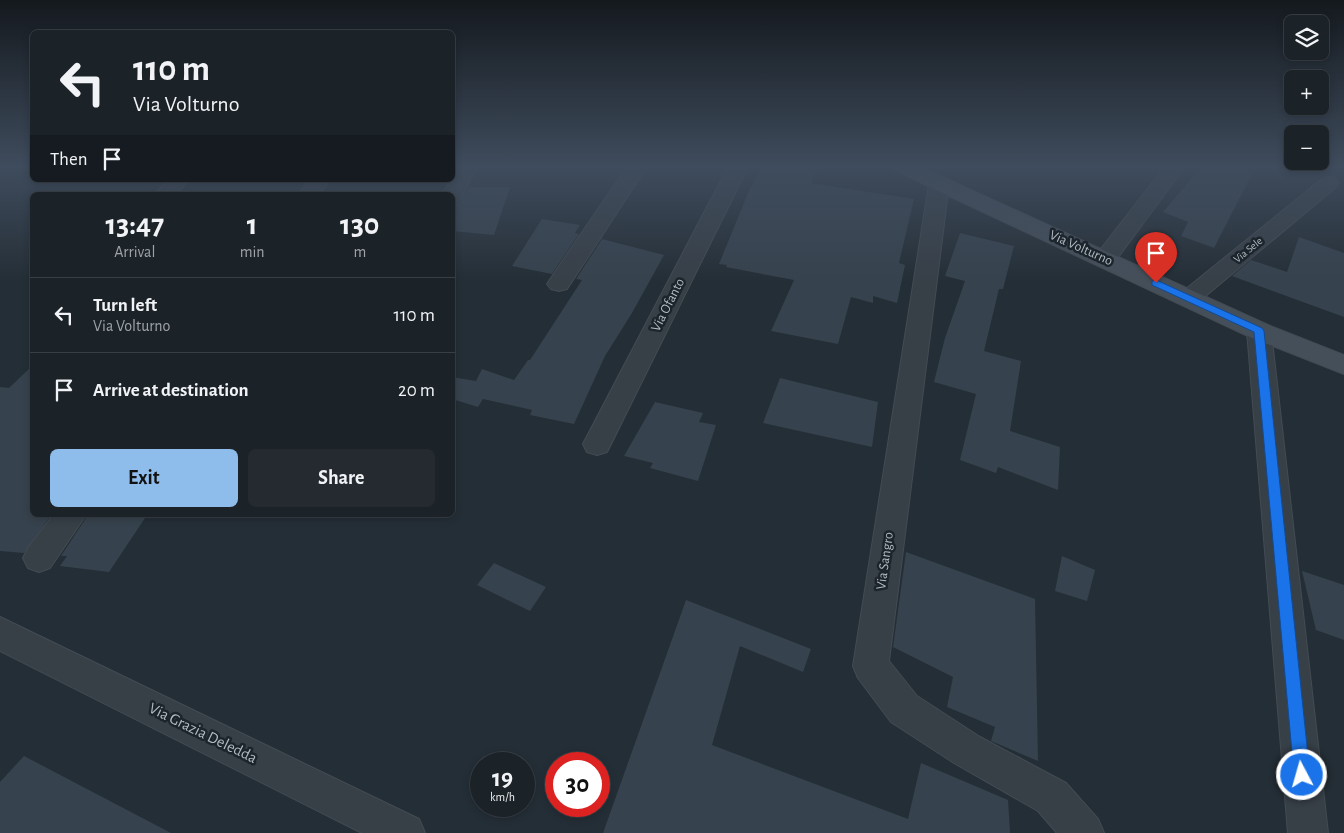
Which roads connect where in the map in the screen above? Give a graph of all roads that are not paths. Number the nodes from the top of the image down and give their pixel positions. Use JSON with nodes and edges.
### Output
{"nodes":[{"id":1,"x":612,"y":204,"type":"edge"},
{"id":2,"x":719,"y":204,"type":"edge"},
{"id":3,"x":936,"y":204,"type":"edge"},
{"id":4,"x":983,"y":204,"type":"edge"},
{"id":5,"x":1147,"y":204,"type":"edge"},
{"id":6,"x":1305,"y":204,"type":"edge"},
{"id":7,"x":1105,"y":259,"type":"junction"},
{"id":8,"x":559,"y":284,"type":"dead end"},
{"id":9,"x":1189,"y":298,"type":"junction"},
{"id":10,"x":1259,"y":331,"type":"junction"},
{"id":11,"x":1344,"y":366,"type":"edge"},
{"id":12,"x":597,"y":444,"type":"dead end"},
{"id":13,"x":70,"y":517,"type":"edge"},
{"id":14,"x":39,"y":558,"type":"dead end"},
{"id":15,"x":0,"y":633,"type":"edge"},
{"id":16,"x":405,"y":833,"type":"edge"},
{"id":17,"x":1084,"y":833,"type":"edge"},
{"id":18,"x":1308,"y":833,"type":"edge"}],
"edges":[{"from":1,"to":8,"type":"street"},
{"from":2,"to":12,"type":"street","name":"Via Ofanto"},
{"from":3,"to":17,"type":"street","name":"Via Sangro"},
{"from":4,"to":7,"type":"street","name":"Via Volturno"},
{"from":5,"to":7,"type":"street"},
{"from":6,"to":9,"type":"street","name":"Via Sele"},
{"from":7,"to":9,"type":"street","name":"Via Volturno"},
{"from":9,"to":10,"type":"street","name":"Via Volturno"},
{"from":10,"to":11,"type":"street","name":"Via Volturno"},
{"from":10,"to":18,"type":"street"},
{"from":13,"to":14,"type":"street"},
{"from":15,"to":16,"type":"street","name":"Via Grazia Deledda"}]}
